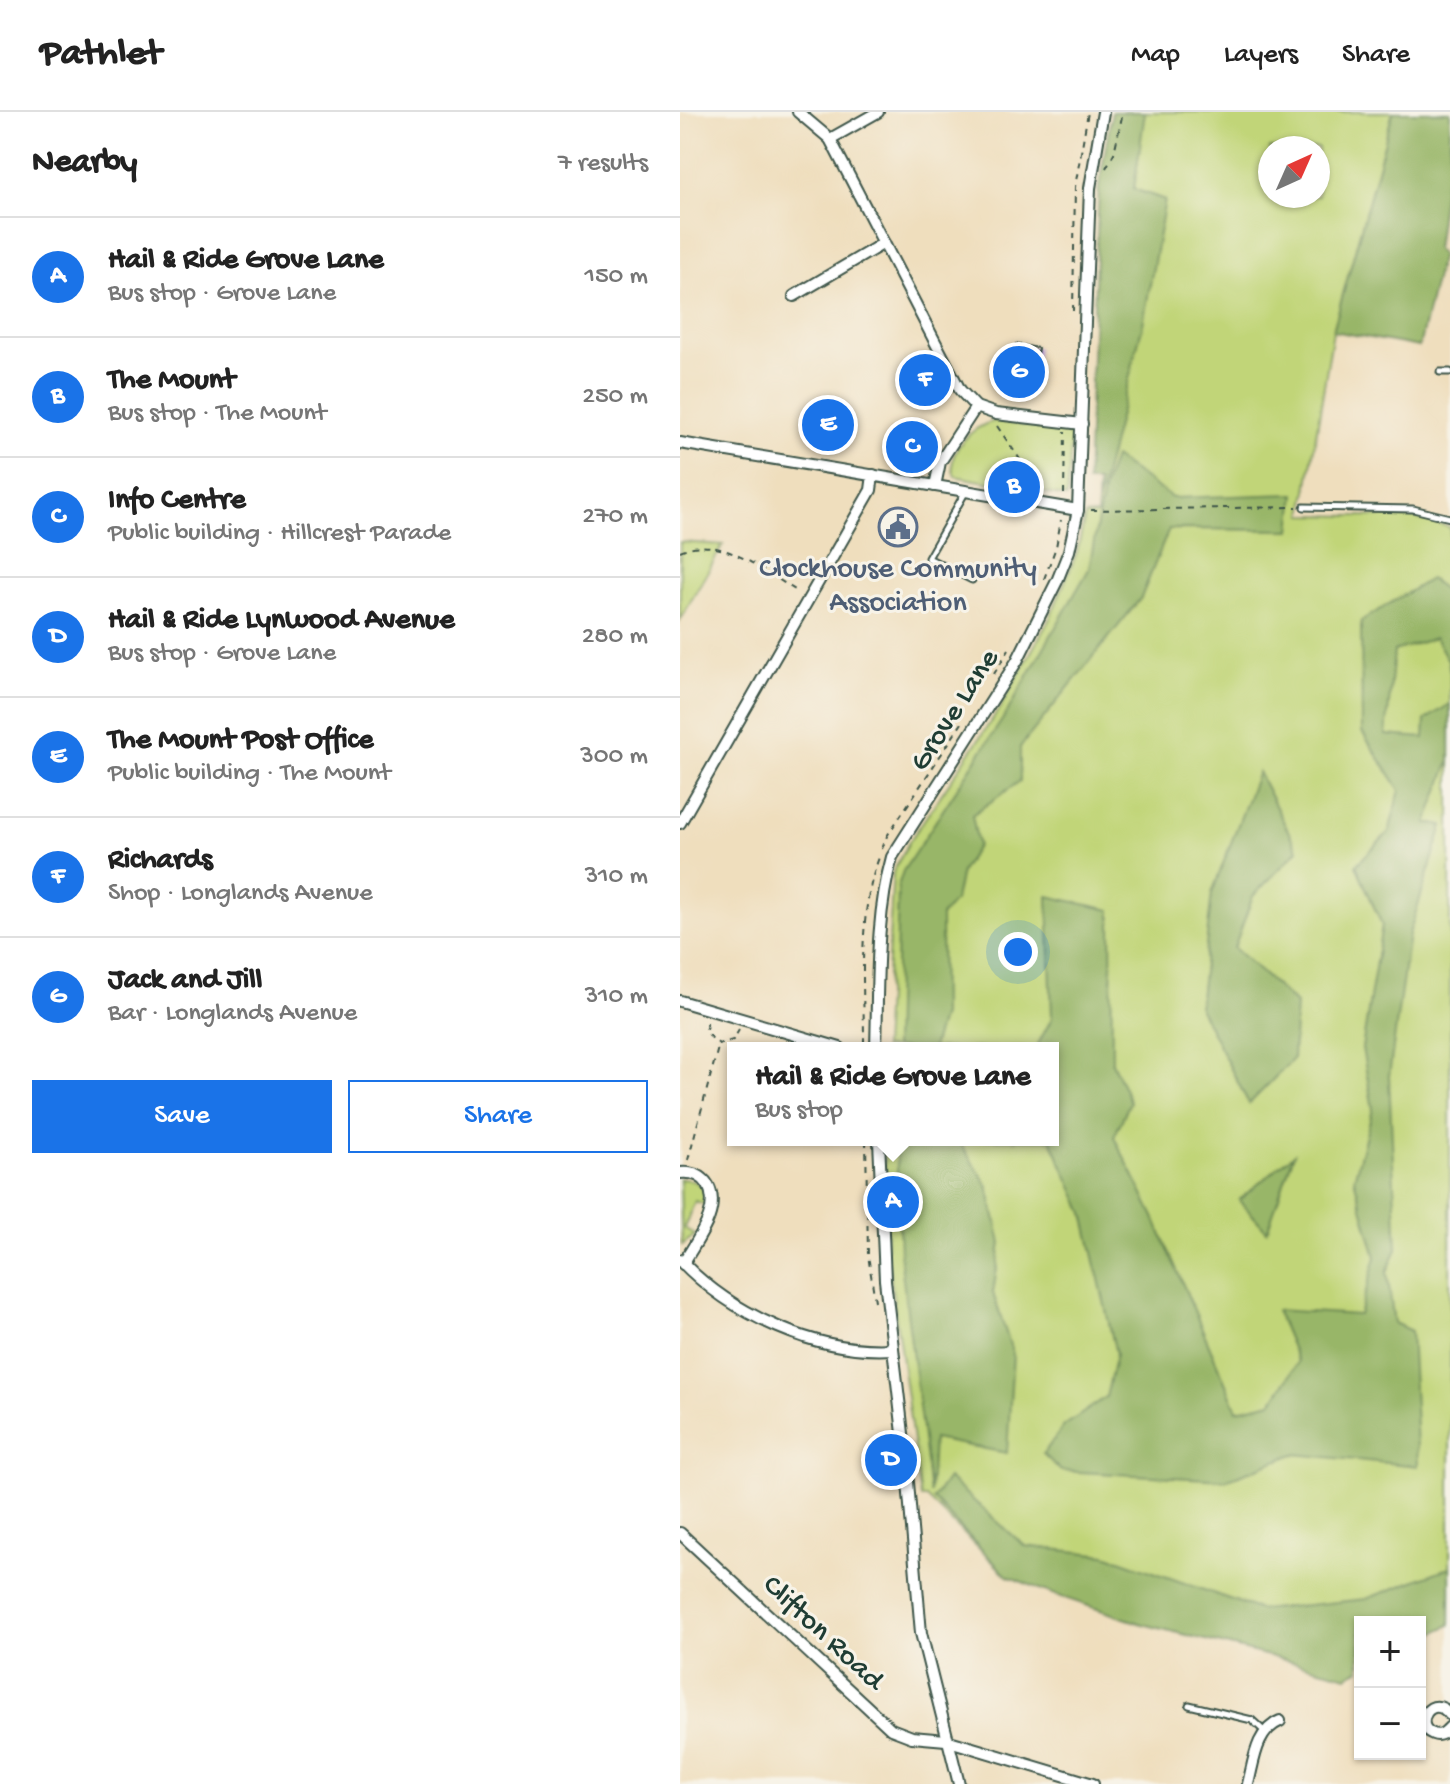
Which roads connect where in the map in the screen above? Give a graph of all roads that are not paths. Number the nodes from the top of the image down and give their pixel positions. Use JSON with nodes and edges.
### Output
{"nodes":[{"id":1,"x":798,"y":112,"type":"edge"},
{"id":2,"x":878,"y":112,"type":"edge"},
{"id":3,"x":1103,"y":112,"type":"edge"},
{"id":4,"x":830,"y":139,"type":"junction"},
{"id":5,"x":884,"y":243,"type":"junction"},
{"id":6,"x":794,"y":296,"type":"dead end"},
{"id":7,"x":1440,"y":372,"type":"dead end"},
{"id":8,"x":1450,"y":372,"type":"edge"},
{"id":9,"x":976,"y":407,"type":"junction"},
{"id":10,"x":1082,"y":424,"type":"junction"},
{"id":11,"x":680,"y":443,"type":"edge"},
{"id":12,"x":873,"y":475,"type":"junction"},
{"id":13,"x":935,"y":486,"type":"junction"},
{"id":14,"x":966,"y":491,"type":"junction"},
{"id":15,"x":1304,"y":507,"type":"road end"},
{"id":16,"x":1078,"y":510,"type":"junction"},
{"id":17,"x":1450,"y":518,"type":"edge"},
{"id":18,"x":972,"y":580,"type":"dead end"},
{"id":19,"x":680,"y":823,"type":"edge"},
{"id":20,"x":680,"y":1001,"type":"edge"},
{"id":21,"x":819,"y":1042,"type":"edge"},
{"id":22,"x":876,"y":1042,"type":"edge"},
{"id":23,"x":879,"y":1146,"type":"edge"},
{"id":24,"x":682,"y":1173,"type":"edge"},
{"id":25,"x":682,"y":1262,"type":"edge"},
{"id":26,"x":893,"y":1349,"type":"junction"},
{"id":27,"x":680,"y":1533,"type":"edge"},
{"id":28,"x":1189,"y":1705,"type":"dead end"},
{"id":29,"x":1450,"y":1715,"type":"edge"},
{"id":30,"x":1280,"y":1721,"type":"dead end"},
{"id":31,"x":1450,"y":1727,"type":"edge"},
{"id":32,"x":1265,"y":1732,"type":"junction"},
{"id":33,"x":946,"y":1740,"type":"junction"},
{"id":34,"x":959,"y":1784,"type":"edge"},
{"id":35,"x":1093,"y":1784,"type":"edge"},
{"id":36,"x":1248,"y":1784,"type":"edge"}],
"edges":[{"from":1,"to":4,"type":"street"},
{"from":2,"to":4,"type":"street"},
{"from":3,"to":10,"type":"street","name":"Grove Lane"},
{"from":4,"to":5,"type":"street"},
{"from":5,"to":6,"type":"street"},
{"from":5,"to":9,"type":"street"},
{"from":7,"to":8,"type":"lane"},
{"from":9,"to":10,"type":"street"},
{"from":9,"to":13,"type":"street"},
{"from":10,"to":16,"type":"street","name":"Grove Lane"},
{"from":11,"to":12,"type":"street"},
{"from":12,"to":13,"type":"street"},
{"from":12,"to":19,"type":"street"},
{"from":13,"to":14,"type":"street"},
{"from":14,"to":16,"type":"street"},
{"from":14,"to":18,"type":"lane"},
{"from":15,"to":17,"type":"lane"},
{"from":16,"to":22,"type":"street","name":"Grove Lane"},
{"from":20,"to":21,"type":"street"},
{"from":23,"to":26,"type":"street"},
{"from":24,"to":25,"type":"street"},
{"from":25,"to":26,"type":"street"},
{"from":26,"to":33,"type":"street"},
{"from":27,"to":33,"type":"street","name":"Clifton Road"},
{"from":28,"to":32,"type":"lane"},
{"from":29,"to":31,"type":"street"},
{"from":30,"to":32,"type":"street"},
{"from":32,"to":36,"type":"street"},
{"from":33,"to":34,"type":"street"},
{"from":33,"to":35,"type":"street","name":"Clifton Road"}]}
